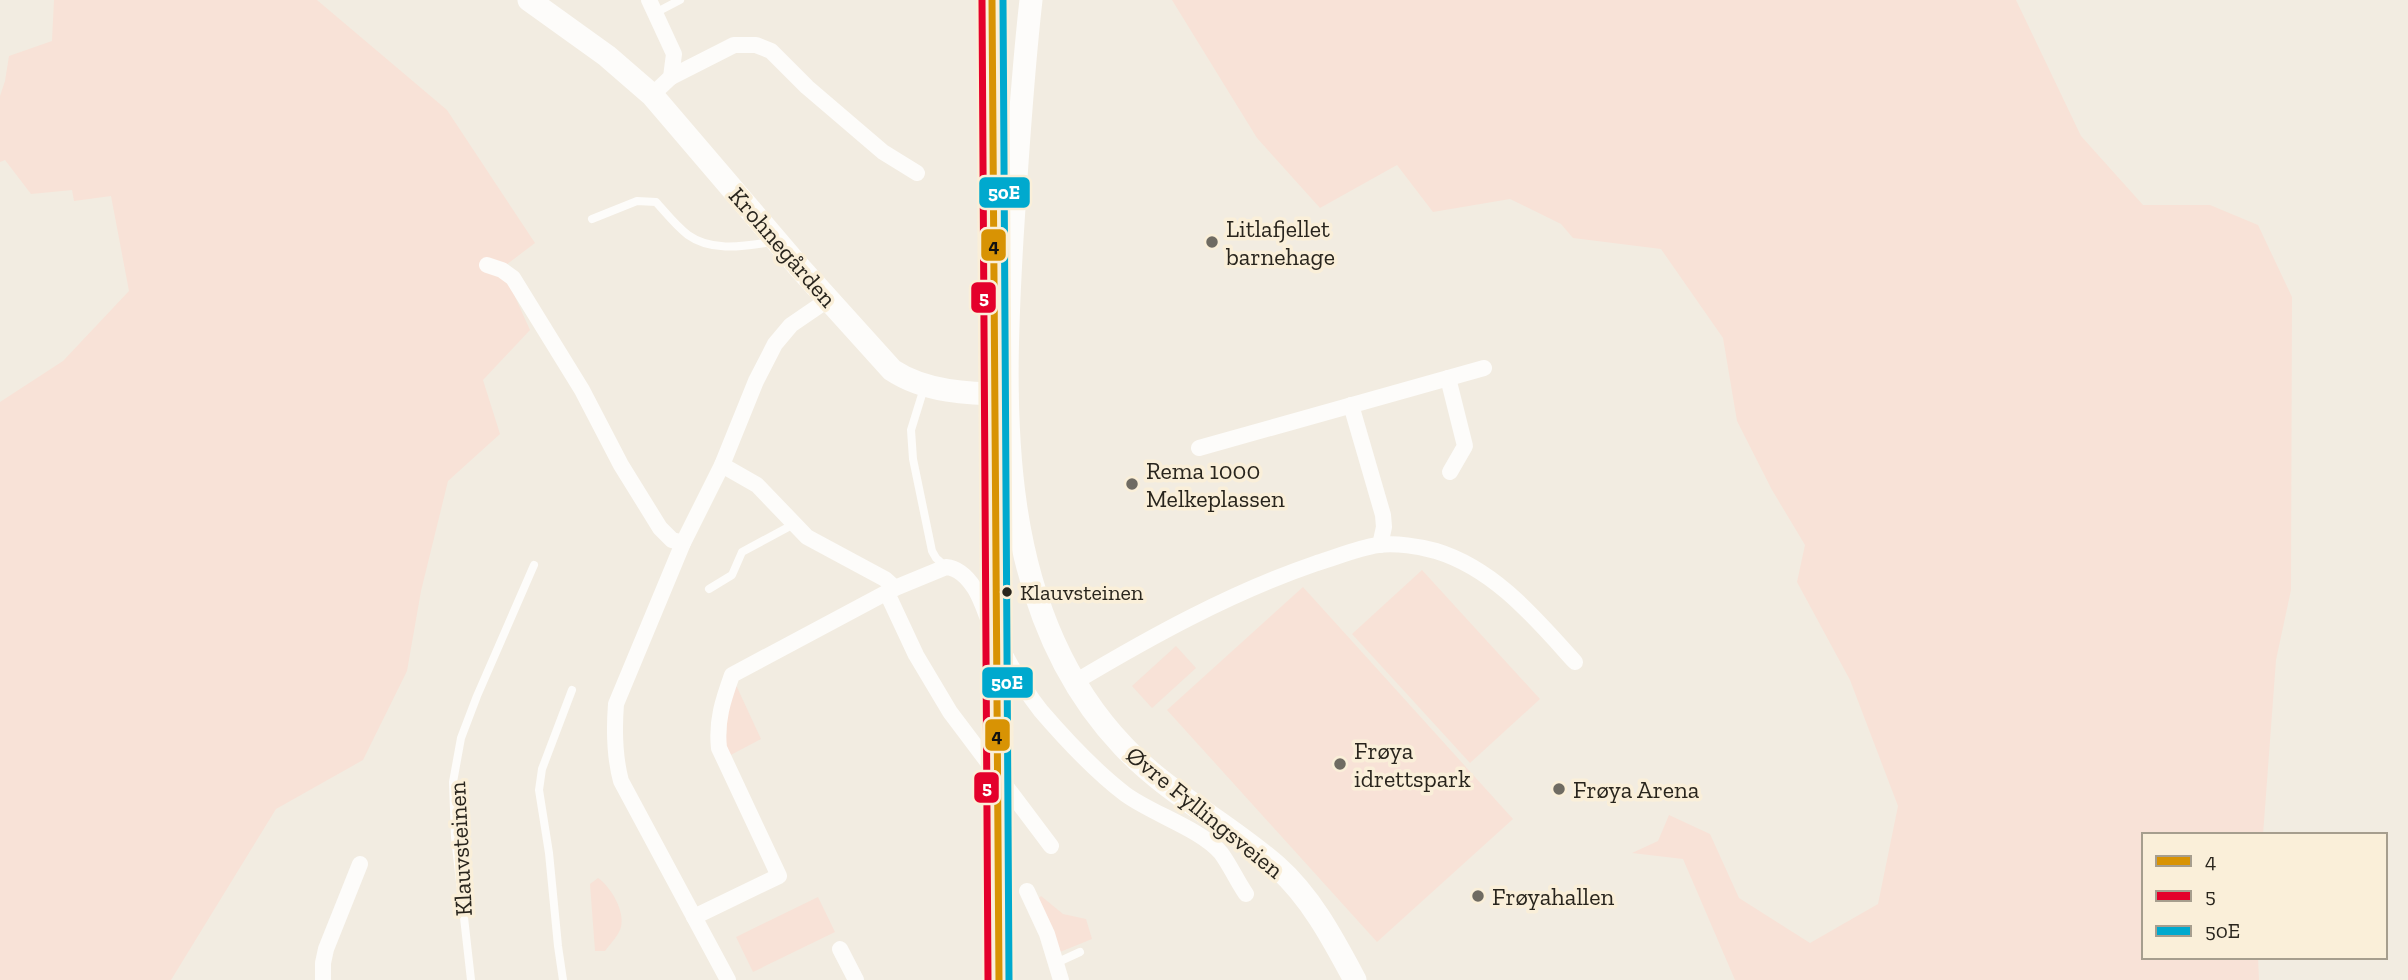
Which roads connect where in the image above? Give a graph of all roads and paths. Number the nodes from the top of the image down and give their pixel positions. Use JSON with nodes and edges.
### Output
{"nodes":[{"id":1,"x":529,"y":0,"type":"edge"},
{"id":2,"x":680,"y":0,"type":"edge"},
{"id":3,"x":1031,"y":0,"type":"edge"},
{"id":4,"x":652,"y":6,"type":"edge"},
{"id":5,"x":671,"y":77,"type":"junction"},
{"id":6,"x":652,"y":95,"type":"junction"},
{"id":7,"x":917,"y":173,"type":"dead end"},
{"id":8,"x":592,"y":219,"type":"dead end"},
{"id":9,"x":765,"y":243,"type":"dead end"},
{"id":10,"x":487,"y":265,"type":"dead end"},
{"id":11,"x":830,"y":299,"type":"junction"},
{"id":12,"x":1484,"y":368,"type":"dead end"},
{"id":13,"x":1448,"y":378,"type":"junction"},
{"id":14,"x":925,"y":385,"type":"junction"},
{"id":15,"x":1007,"y":394,"type":"junction"},
{"id":16,"x":1352,"y":405,"type":"junction"},
{"id":17,"x":1199,"y":448,"type":"dead end"},
{"id":18,"x":722,"y":465,"type":"junction"},
{"id":19,"x":1450,"y":472,"type":"dead end"},
{"id":20,"x":794,"y":524,"type":"junction"},
{"id":21,"x":683,"y":543,"type":"junction"},
{"id":22,"x":1380,"y":545,"type":"junction"},
{"id":23,"x":534,"y":565,"type":"dead end"},
{"id":24,"x":946,"y":567,"type":"junction"},
{"id":25,"x":709,"y":589,"type":"dead end"},
{"id":26,"x":891,"y":591,"type":"junction"},
{"id":27,"x":1575,"y":662,"type":"dead end"},
{"id":28,"x":1075,"y":682,"type":"junction"},
{"id":29,"x":572,"y":690,"type":"dead end"},
{"id":30,"x":1051,"y":846,"type":"dead end"},
{"id":31,"x":360,"y":864,"type":"dead end"},
{"id":32,"x":1027,"y":891,"type":"dead end"},
{"id":33,"x":1245,"y":894,"type":"dead end"},
{"id":34,"x":694,"y":917,"type":"junction"},
{"id":35,"x":840,"y":949,"type":"dead end"},
{"id":36,"x":1080,"y":952,"type":"dead end"},
{"id":37,"x":1056,"y":963,"type":"junction"},
{"id":38,"x":323,"y":980,"type":"edge"},
{"id":39,"x":471,"y":980,"type":"edge"},
{"id":40,"x":563,"y":980,"type":"edge"},
{"id":41,"x":728,"y":980,"type":"edge"},
{"id":42,"x":856,"y":980,"type":"edge"},
{"id":43,"x":1061,"y":980,"type":"edge"},
{"id":44,"x":1355,"y":980,"type":"edge"}],
"edges":[{"from":1,"to":6,"type":"main road","name":"Krohnegården"},
{"from":2,"to":4,"type":"lane"},
{"from":3,"to":15,"type":"main road","name":"Øvre Fyllingsveien"},
{"from":4,"to":5,"type":"street"},
{"from":5,"to":6,"type":"street"},
{"from":5,"to":7,"type":"street"},
{"from":6,"to":11,"type":"main road","name":"Krohnegården"},
{"from":8,"to":9,"type":"lane","name":"Krohnegården"},
{"from":10,"to":21,"type":"street"},
{"from":11,"to":14,"type":"main road","name":"Krohnegården"},
{"from":11,"to":18,"type":"street"},
{"from":12,"to":13,"type":"street"},
{"from":13,"to":16,"type":"street"},
{"from":13,"to":19,"type":"street"},
{"from":14,"to":15,"type":"main road","name":"Krohnegården"},
{"from":14,"to":24,"type":"lane"},
{"from":15,"to":28,"type":"main road","name":"Øvre Fyllingsveien"},
{"from":16,"to":17,"type":"street"},
{"from":16,"to":22,"type":"street"},
{"from":18,"to":20,"type":"street"},
{"from":18,"to":21,"type":"street"},
{"from":20,"to":25,"type":"lane"},
{"from":20,"to":26,"type":"street"},
{"from":21,"to":34,"type":"street"},
{"from":22,"to":27,"type":"street"},
{"from":22,"to":28,"type":"street"},
{"from":23,"to":39,"type":"lane","name":"Klauvsteinen"},
{"from":24,"to":26,"type":"street"},
{"from":24,"to":33,"type":"street","name":"Øvre Fyllingsveien"},
{"from":26,"to":30,"type":"street"},
{"from":26,"to":34,"type":"street"},
{"from":28,"to":44,"type":"main road","name":"Øvre Fyllingsveien"},
{"from":29,"to":40,"type":"lane"},
{"from":31,"to":38,"type":"street"},
{"from":32,"to":37,"type":"street"},
{"from":34,"to":41,"type":"street"},
{"from":35,"to":42,"type":"street"},
{"from":36,"to":37,"type":"lane"},
{"from":37,"to":43,"type":"street"}]}
